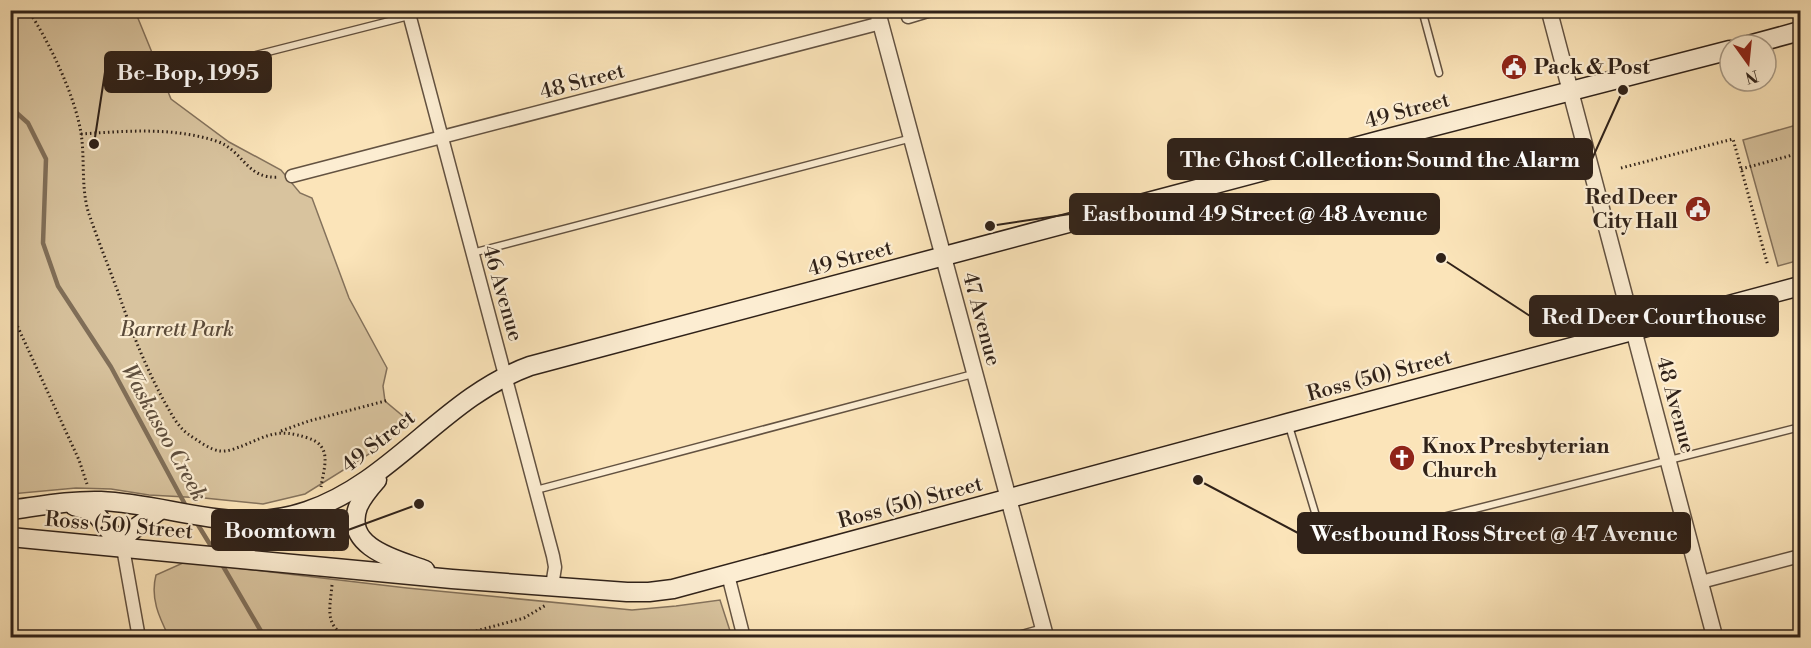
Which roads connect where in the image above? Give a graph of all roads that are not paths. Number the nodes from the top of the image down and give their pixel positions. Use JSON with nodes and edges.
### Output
{"nodes":[{"id":1,"x":931,"y":10,"type":"edge"},
{"id":2,"x":1422,"y":10,"type":"edge"},
{"id":3,"x":1550,"y":10,"type":"edge"},
{"id":4,"x":409,"y":13,"type":"edge"},
{"id":5,"x":879,"y":17,"type":"edge"},
{"id":6,"x":908,"y":17,"type":"dead end"},
{"id":7,"x":1800,"y":32,"type":"edge"},
{"id":8,"x":1778,"y":38,"type":"edge"},
{"id":9,"x":1718,"y":53,"type":"edge"},
{"id":10,"x":256,"y":55,"type":"dead end"},
{"id":11,"x":1439,"y":73,"type":"dead end"},
{"id":12,"x":1571,"y":91,"type":"junction"},
{"id":13,"x":441,"y":138,"type":"junction"},
{"id":14,"x":912,"y":138,"type":"junction"},
{"id":15,"x":292,"y":176,"type":"road end"},
{"id":16,"x":471,"y":253,"type":"junction"},
{"id":17,"x":944,"y":256,"type":"junction"},
{"id":18,"x":1800,"y":286,"type":"edge"},
{"id":19,"x":1635,"y":330,"type":"junction"},
{"id":20,"x":975,"y":373,"type":"junction"},
{"id":21,"x":506,"y":376,"type":"junction"},
{"id":22,"x":1288,"y":423,"type":"junction"},
{"id":23,"x":1800,"y":427,"type":"edge"},
{"id":24,"x":1669,"y":461,"type":"junction"},
{"id":25,"x":390,"y":463,"type":"junction"},
{"id":26,"x":536,"y":490,"type":"junction"},
{"id":27,"x":1009,"y":498,"type":"junction"},
{"id":28,"x":57,"y":504,"type":"junction"},
{"id":29,"x":10,"y":510,"type":"edge"},
{"id":30,"x":160,"y":510,"type":"junction"},
{"id":31,"x":10,"y":537,"type":"edge"},
{"id":32,"x":123,"y":548,"type":"junction"},
{"id":33,"x":1800,"y":556,"type":"edge"},
{"id":34,"x":728,"y":575,"type":"junction"},
{"id":35,"x":453,"y":579,"type":"junction"},
{"id":36,"x":1701,"y":582,"type":"junction"},
{"id":37,"x":552,"y":586,"type":"junction"},
{"id":38,"x":1045,"y":633,"type":"edge"},
{"id":39,"x":139,"y":638,"type":"edge"},
{"id":40,"x":744,"y":638,"type":"edge"},
{"id":41,"x":1008,"y":638,"type":"edge"},
{"id":42,"x":1716,"y":638,"type":"edge"}],
"edges":[{"from":1,"to":6,"type":"street"},
{"from":2,"to":11,"type":"lane"},
{"from":3,"to":12,"type":"street","name":"48 Avenue"},
{"from":4,"to":10,"type":"lane"},
{"from":4,"to":13,"type":"street","name":"46 Avenue"},
{"from":5,"to":13,"type":"street","name":"48 Street"},
{"from":5,"to":14,"type":"street","name":"47 Avenue"},
{"from":7,"to":8,"type":"main road"},
{"from":9,"to":12,"type":"main road","name":"49 Street"},
{"from":12,"to":17,"type":"main road","name":"49 Street"},
{"from":12,"to":19,"type":"street","name":"48 Avenue"},
{"from":13,"to":15,"type":"street","name":"48 Street"},
{"from":13,"to":16,"type":"street","name":"46 Avenue"},
{"from":14,"to":16,"type":"lane"},
{"from":14,"to":17,"type":"street","name":"47 Avenue"},
{"from":16,"to":21,"type":"street","name":"46 Avenue"},
{"from":17,"to":20,"type":"street","name":"47 Avenue"},
{"from":17,"to":21,"type":"main road","name":"49 Street"},
{"from":18,"to":19,"type":"main road","name":"Ross (50) Street"},
{"from":19,"to":22,"type":"main road","name":"Ross (50) Street"},
{"from":19,"to":24,"type":"street","name":"48 Avenue"},
{"from":20,"to":26,"type":"lane"},
{"from":20,"to":27,"type":"street","name":"47 Avenue"},
{"from":21,"to":25,"type":"main road","name":"49 Street"},
{"from":21,"to":26,"type":"street","name":"46 Avenue"},
{"from":22,"to":24,"type":"lane"},
{"from":22,"to":27,"type":"main road","name":"Ross (50) Street"},
{"from":23,"to":24,"type":"lane"},
{"from":24,"to":36,"type":"street","name":"48 Avenue"},
{"from":25,"to":30,"type":"main road","name":"49 Street"},
{"from":25,"to":35,"type":"main road"},
{"from":26,"to":37,"type":"street","name":"46 Avenue"},
{"from":27,"to":34,"type":"main road","name":"Ross (50) Street"},
{"from":27,"to":38,"type":"street","name":"47 Avenue"},
{"from":28,"to":29,"type":"main road","name":"49 Street"},
{"from":28,"to":30,"type":"main road","name":"49 Street"},
{"from":28,"to":32,"type":"main road"},
{"from":30,"to":32,"type":"main road"},
{"from":31,"to":32,"type":"main road","name":"Ross (50) Street"},
{"from":32,"to":35,"type":"main road","name":"Ross (50) Street"},
{"from":32,"to":39,"type":"street"},
{"from":33,"to":36,"type":"street"},
{"from":34,"to":37,"type":"main road","name":"Ross (50) Street"},
{"from":34,"to":40,"type":"street"},
{"from":35,"to":37,"type":"main road","name":"Ross (50) Street"},
{"from":36,"to":42,"type":"street","name":"48 Avenue"},
{"from":38,"to":41,"type":"lane"}]}
